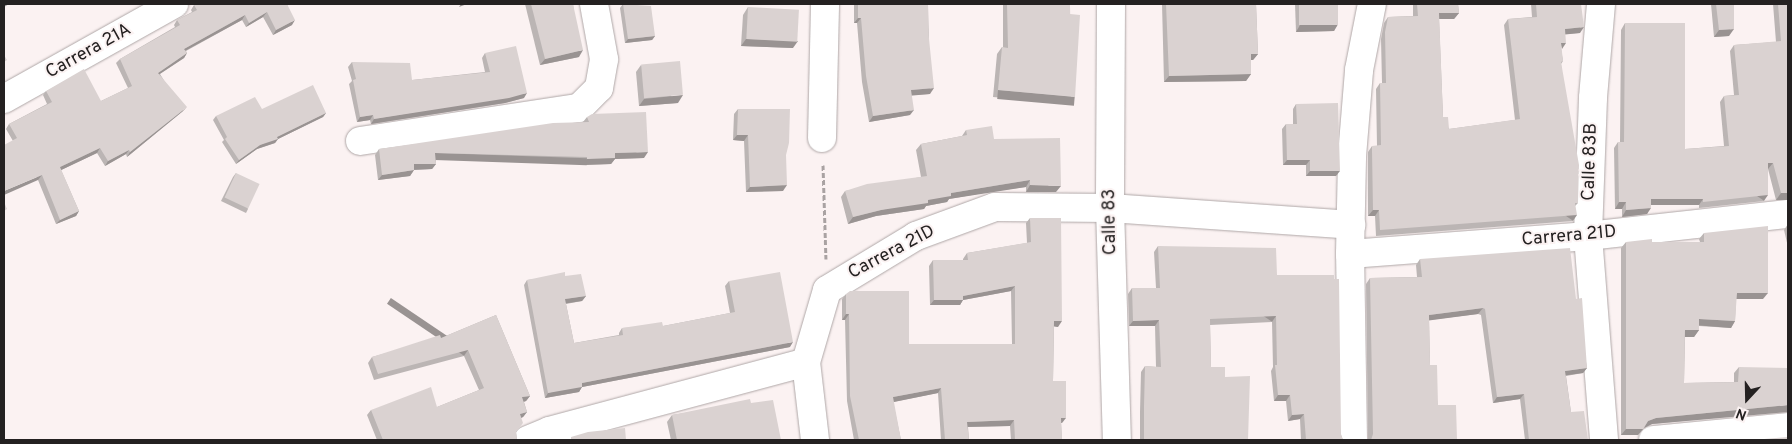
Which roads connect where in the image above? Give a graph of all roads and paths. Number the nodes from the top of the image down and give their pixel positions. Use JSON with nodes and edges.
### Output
{"nodes":[{"id":1,"x":174,"y":4,"type":"edge"},
{"id":2,"x":594,"y":4,"type":"edge"},
{"id":3,"x":825,"y":4,"type":"edge"},
{"id":4,"x":1111,"y":4,"type":"edge"},
{"id":5,"x":1372,"y":4,"type":"edge"},
{"id":6,"x":1601,"y":4,"type":"edge"},
{"id":7,"x":4,"y":99,"type":"edge"},
{"id":8,"x":822,"y":138,"type":"joint"},
{"id":9,"x":360,"y":141,"type":"dead end"},
{"id":10,"x":1110,"y":208,"type":"junction"},
{"id":11,"x":1788,"y":214,"type":"edge"},
{"id":12,"x":1351,"y":225,"type":"junction"},
{"id":13,"x":1588,"y":236,"type":"junction"},
{"id":14,"x":1350,"y":254,"type":"junction"},
{"id":15,"x":826,"y":290,"type":"junction"},
{"id":16,"x":806,"y":362,"type":"junction"},
{"id":17,"x":1788,"y":427,"type":"edge"},
{"id":18,"x":528,"y":440,"type":"edge"},
{"id":19,"x":815,"y":440,"type":"edge"},
{"id":20,"x":1117,"y":440,"type":"edge"},
{"id":21,"x":1353,"y":440,"type":"edge"},
{"id":22,"x":1604,"y":440,"type":"edge"},
{"id":23,"x":1653,"y":440,"type":"edge"}],
"edges":[{"from":1,"to":7,"type":"street","name":"Carrera 21A"},
{"from":2,"to":9,"type":"street"},
{"from":3,"to":8,"type":"street"},
{"from":4,"to":10,"type":"street","name":"Calle 83"},
{"from":5,"to":12,"type":"street"},
{"from":6,"to":13,"type":"street","name":"Calle 83B"},
{"from":8,"to":15,"type":"path"},
{"from":10,"to":12,"type":"street","name":"Carrera 21D"},
{"from":10,"to":15,"type":"street","name":"Carrera 21D"},
{"from":10,"to":20,"type":"street","name":"Calle 83"},
{"from":11,"to":13,"type":"street","name":"Carrera 21D"},
{"from":12,"to":14,"type":"street"},
{"from":13,"to":14,"type":"street","name":"Carrera 21D"},
{"from":13,"to":22,"type":"street","name":"Calle 83B"},
{"from":14,"to":21,"type":"street"},
{"from":15,"to":16,"type":"street"},
{"from":16,"to":18,"type":"street"},
{"from":16,"to":19,"type":"street"},
{"from":17,"to":23,"type":"street"}]}
